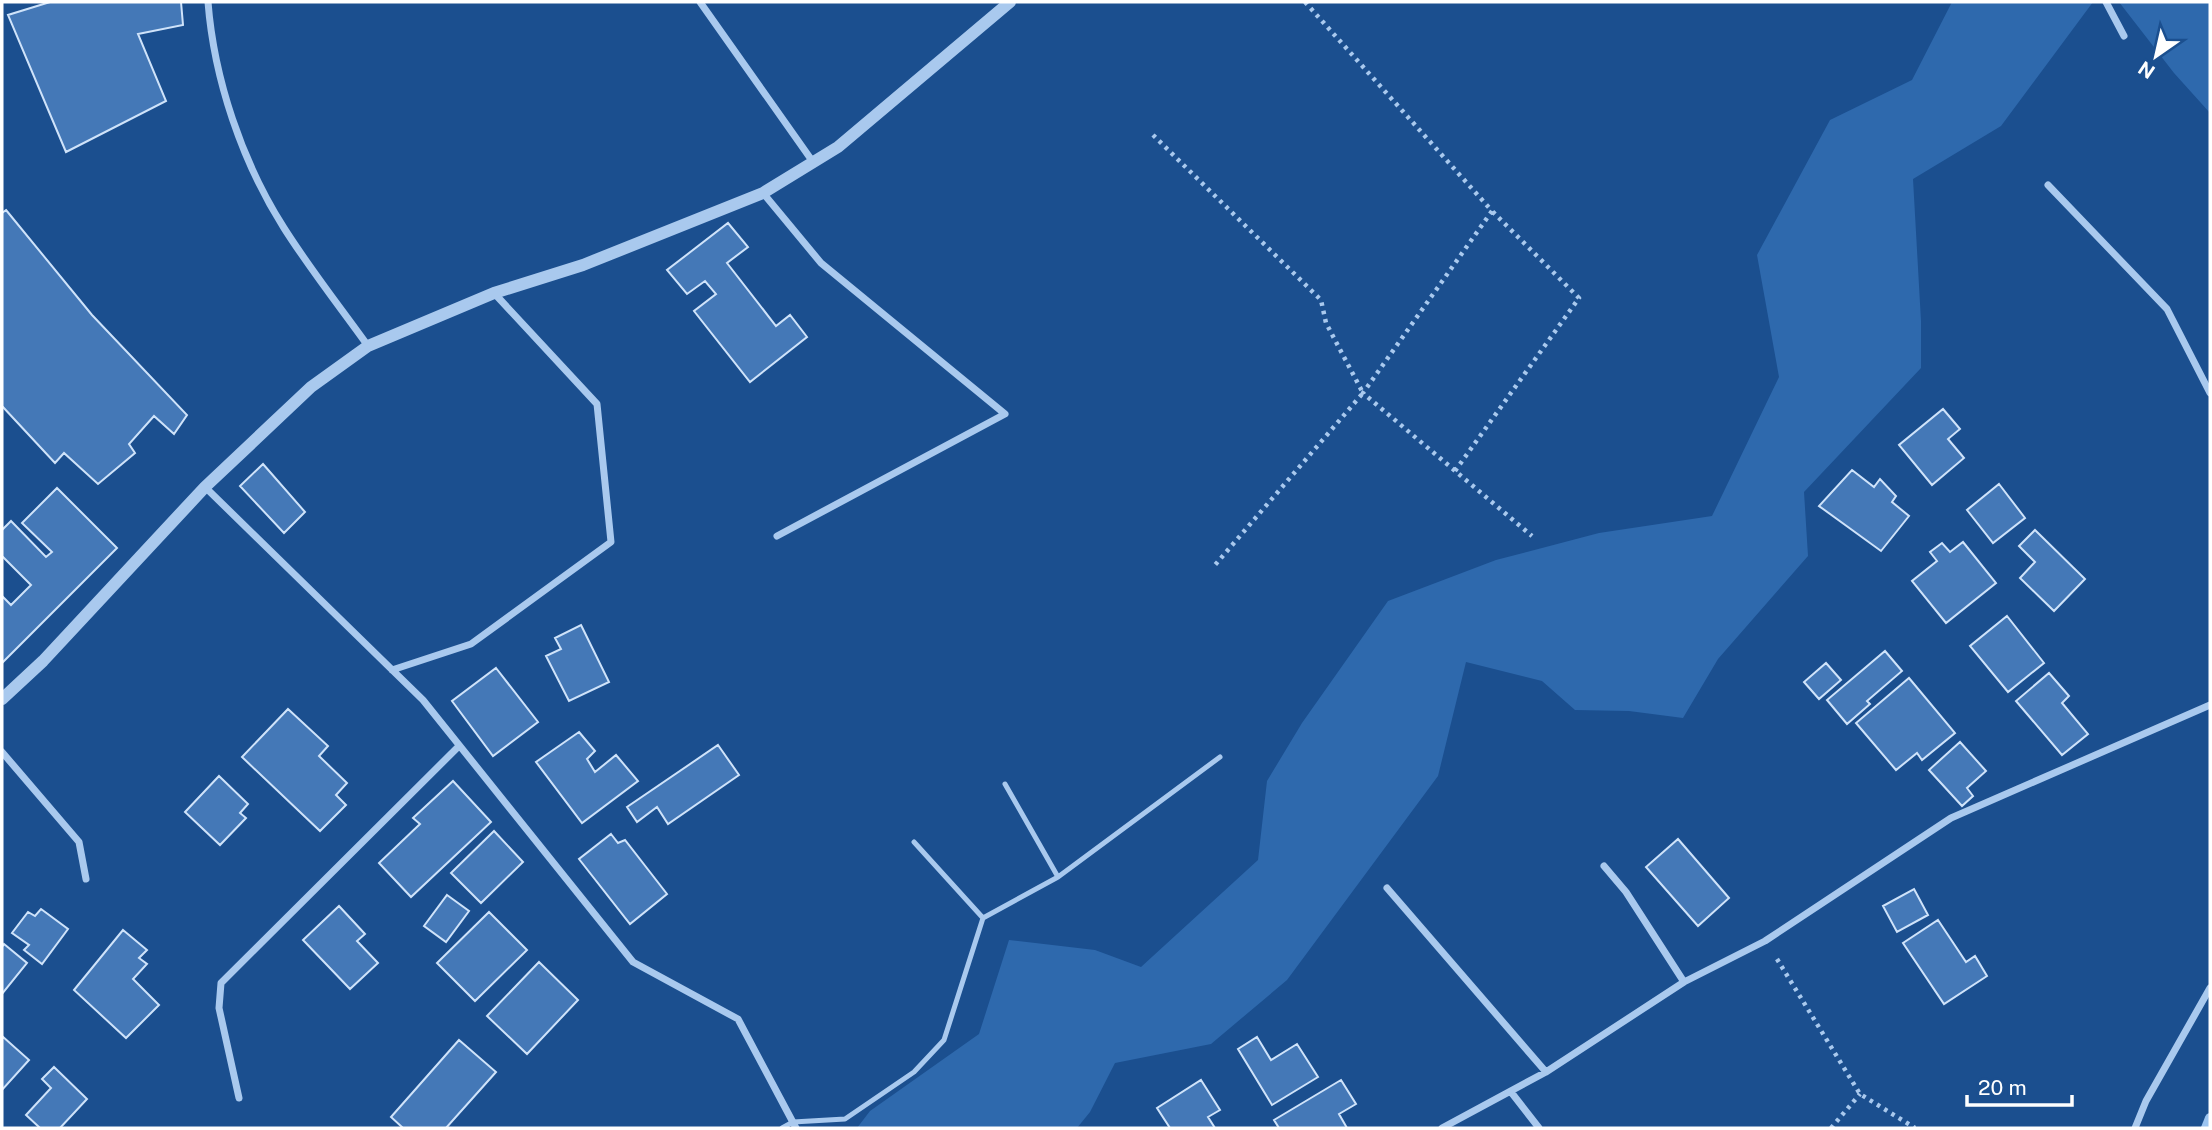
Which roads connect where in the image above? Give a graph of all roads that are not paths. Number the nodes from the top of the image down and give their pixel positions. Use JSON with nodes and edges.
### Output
{"nodes":[{"id":1,"x":208,"y":2,"type":"edge"},
{"id":2,"x":699,"y":2,"type":"edge"},
{"id":3,"x":1010,"y":2,"type":"edge"},
{"id":4,"x":2105,"y":2,"type":"edge"},
{"id":5,"x":2124,"y":36,"type":"dead end"},
{"id":6,"x":813,"y":162,"type":"junction"},
{"id":7,"x":2048,"y":185,"type":"dead end"},
{"id":8,"x":763,"y":193,"type":"junction"},
{"id":9,"x":495,"y":293,"type":"junction"},
{"id":10,"x":368,"y":346,"type":"junction"},
{"id":11,"x":2210,"y":393,"type":"edge"},
{"id":12,"x":205,"y":487,"type":"junction"},
{"id":13,"x":778,"y":536,"type":"dead end"},
{"id":14,"x":392,"y":670,"type":"junction"},
{"id":15,"x":2,"y":699,"type":"edge"},
{"id":16,"x":2210,"y":705,"type":"edge"},
{"id":17,"x":459,"y":746,"type":"junction"},
{"id":18,"x":2,"y":752,"type":"edge"},
{"id":19,"x":1220,"y":757,"type":"dead end"},
{"id":20,"x":1005,"y":784,"type":"dead end"},
{"id":21,"x":915,"y":842,"type":"dead end"},
{"id":22,"x":1604,"y":866,"type":"dead end"},
{"id":23,"x":1058,"y":877,"type":"junction"},
{"id":24,"x":86,"y":879,"type":"dead end"},
{"id":25,"x":1387,"y":888,"type":"dead end"},
{"id":26,"x":983,"y":918,"type":"junction"},
{"id":27,"x":1684,"y":982,"type":"junction"},
{"id":28,"x":2210,"y":988,"type":"edge"},
{"id":29,"x":1546,"y":1072,"type":"junction"},
{"id":30,"x":1511,"y":1092,"type":"junction"},
{"id":31,"x":239,"y":1098,"type":"dead end"},
{"id":32,"x":794,"y":1125,"type":"edge"},
{"id":33,"x":782,"y":1128,"type":"edge"},
{"id":34,"x":1442,"y":1128,"type":"edge"},
{"id":35,"x":1539,"y":1128,"type":"edge"},
{"id":36,"x":2135,"y":1128,"type":"edge"}],
"edges":[{"from":1,"to":10,"type":"street"},
{"from":2,"to":6,"type":"street"},
{"from":3,"to":6,"type":"street"},
{"from":4,"to":5,"type":"street"},
{"from":6,"to":8,"type":"street"},
{"from":7,"to":11,"type":"street"},
{"from":8,"to":9,"type":"street"},
{"from":8,"to":13,"type":"street"},
{"from":9,"to":10,"type":"street"},
{"from":9,"to":14,"type":"street"},
{"from":10,"to":12,"type":"street"},
{"from":12,"to":14,"type":"street"},
{"from":12,"to":15,"type":"street"},
{"from":14,"to":17,"type":"street"},
{"from":16,"to":27,"type":"street"},
{"from":17,"to":31,"type":"street"},
{"from":17,"to":32,"type":"street"},
{"from":18,"to":24,"type":"street"},
{"from":19,"to":23,"type":"lane"},
{"from":20,"to":23,"type":"lane"},
{"from":21,"to":26,"type":"lane"},
{"from":22,"to":27,"type":"street"},
{"from":23,"to":26,"type":"lane"},
{"from":25,"to":29,"type":"street"},
{"from":26,"to":32,"type":"lane"},
{"from":27,"to":29,"type":"street"},
{"from":28,"to":36,"type":"street"},
{"from":29,"to":30,"type":"street"},
{"from":30,"to":34,"type":"street"},
{"from":30,"to":35,"type":"street"},
{"from":32,"to":33,"type":"lane"}]}
